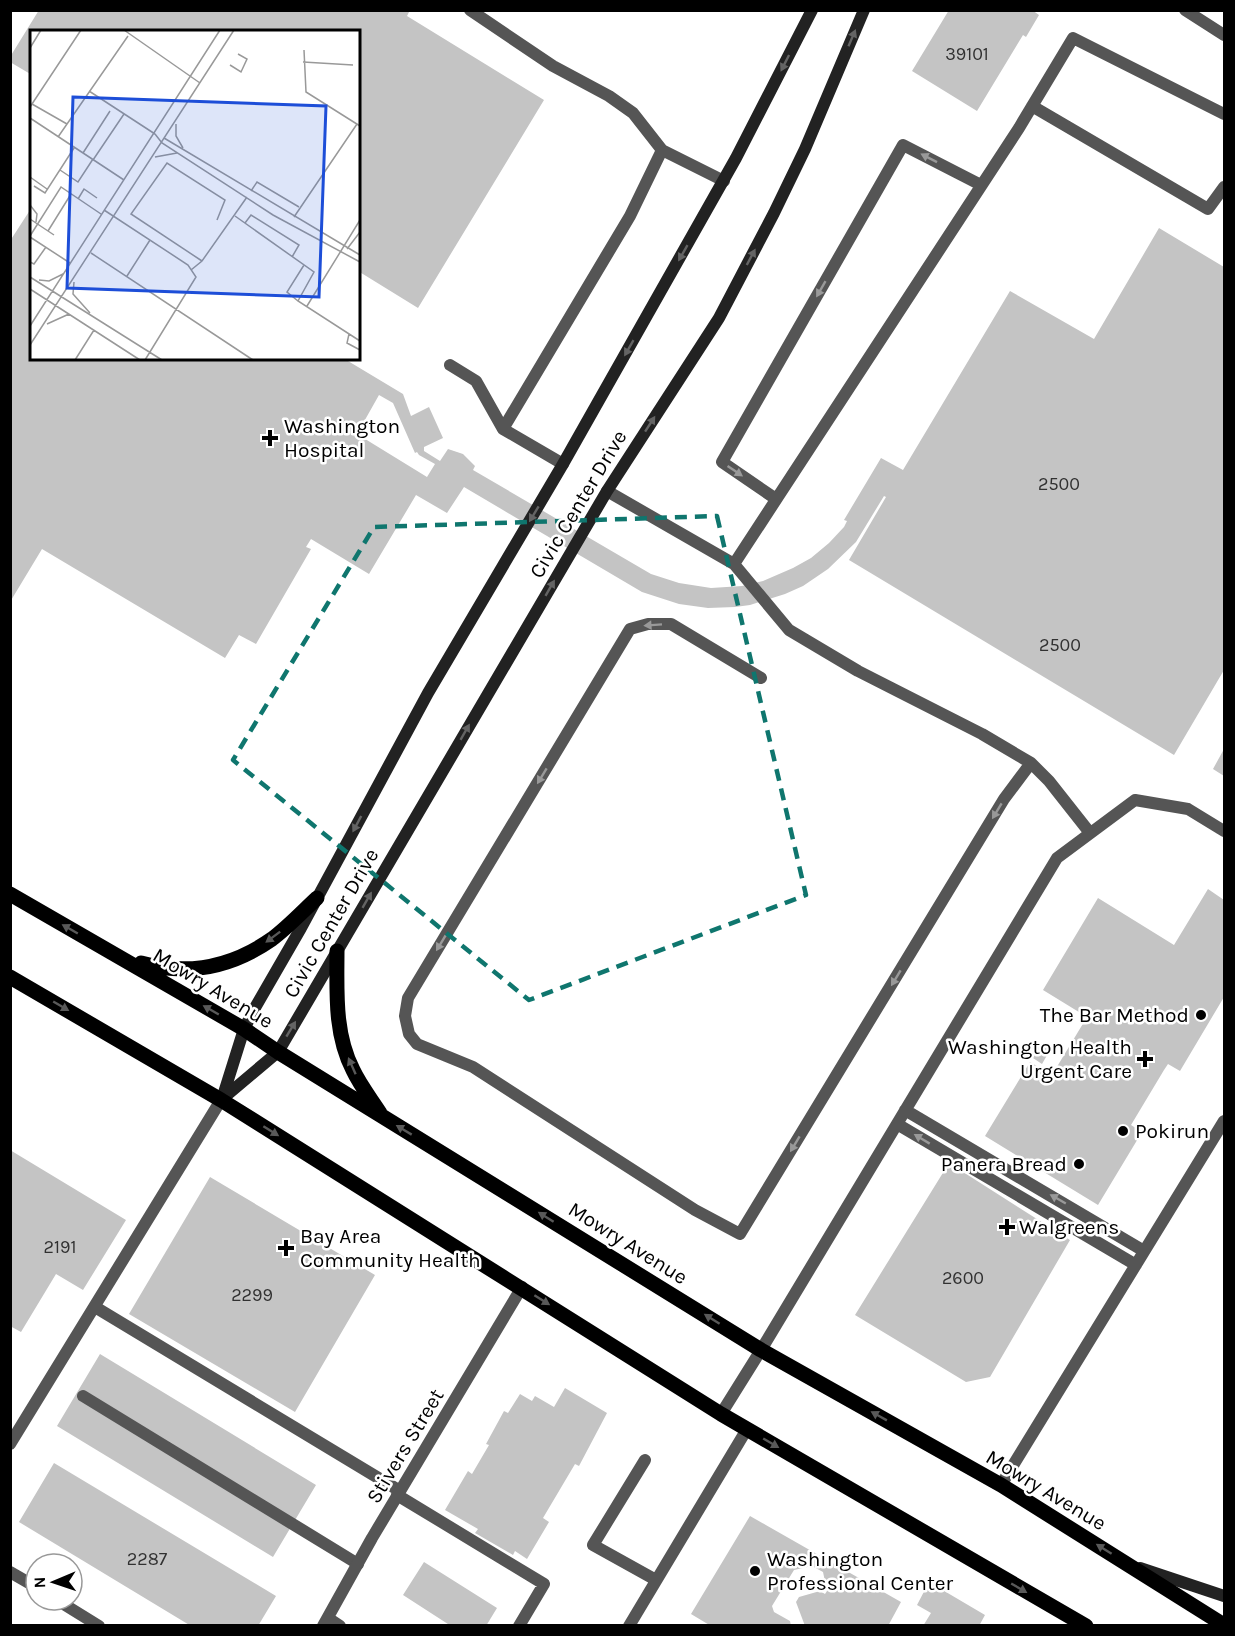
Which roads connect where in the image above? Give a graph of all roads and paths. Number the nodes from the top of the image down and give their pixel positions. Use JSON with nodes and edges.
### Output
{"nodes":[{"id":1,"x":470,"y":10,"type":"edge"},
{"id":2,"x":812,"y":10,"type":"edge"},
{"id":3,"x":864,"y":10,"type":"edge"},
{"id":4,"x":1185,"y":10,"type":"edge"},
{"id":5,"x":1224,"y":35,"type":"edge"},
{"id":6,"x":1032,"y":106,"type":"junction"},
{"id":7,"x":1224,"y":114,"type":"edge"},
{"id":8,"x":662,"y":150,"type":"junction"},
{"id":9,"x":724,"y":181,"type":"junction"},
{"id":10,"x":981,"y":185,"type":"junction"},
{"id":11,"x":1224,"y":187,"type":"edge"},
{"id":12,"x":450,"y":365,"type":"dead end"},
{"id":13,"x":503,"y":429,"type":"junction"},
{"id":14,"x":563,"y":464,"type":"junction"},
{"id":15,"x":607,"y":491,"type":"junction"},
{"id":16,"x":776,"y":499,"type":"junction"},
{"id":17,"x":734,"y":564,"type":"junction"},
{"id":18,"x":761,"y":678,"type":"dead end"},
{"id":19,"x":1031,"y":763,"type":"junction"},
{"id":20,"x":1224,"y":831,"type":"edge"},
{"id":21,"x":1090,"y":833,"type":"junction"},
{"id":22,"x":10,"y":894,"type":"edge"},
{"id":23,"x":317,"y":898,"type":"junction"},
{"id":24,"x":337,"y":951,"type":"junction"},
{"id":25,"x":120,"y":958,"type":"junction"},
{"id":26,"x":10,"y":976,"type":"edge"},
{"id":27,"x":244,"y":1029,"type":"junction"},
{"id":28,"x":278,"y":1052,"type":"junction"},
{"id":29,"x":221,"y":1100,"type":"junction"},
{"id":30,"x":905,"y":1110,"type":"junction"},
{"id":31,"x":381,"y":1116,"type":"junction"},
{"id":32,"x":1224,"y":1121,"type":"edge"},
{"id":33,"x":897,"y":1124,"type":"junction"},
{"id":34,"x":1144,"y":1251,"type":"junction"},
{"id":35,"x":1136,"y":1264,"type":"junction"},
{"id":36,"x":522,"y":1287,"type":"junction"},
{"id":37,"x":95,"y":1307,"type":"junction"},
{"id":38,"x":761,"y":1350,"type":"junction"},
{"id":39,"x":83,"y":1396,"type":"dead end"},
{"id":40,"x":721,"y":1413,"type":"junction"},
{"id":41,"x":747,"y":1429,"type":"junction"},
{"id":42,"x":10,"y":1444,"type":"edge"},
{"id":43,"x":645,"y":1460,"type":"dead end"},
{"id":44,"x":1001,"y":1485,"type":"junction"},
{"id":45,"x":399,"y":1493,"type":"junction"},
{"id":46,"x":358,"y":1564,"type":"junction"},
{"id":47,"x":1128,"y":1564,"type":"junction"},
{"id":48,"x":10,"y":1572,"type":"edge"},
{"id":49,"x":24,"y":1580,"type":"edge"},
{"id":50,"x":656,"y":1580,"type":"junction"},
{"id":51,"x":1224,"y":1596,"type":"edge"},
{"id":52,"x":76,"y":1612,"type":"edge"},
{"id":53,"x":1068,"y":1621,"type":"edge"},
{"id":54,"x":326,"y":1622,"type":"edge"},
{"id":55,"x":1224,"y":1625,"type":"edge"},
{"id":56,"x":99,"y":1626,"type":"edge"},
{"id":57,"x":340,"y":1626,"type":"edge"},
{"id":58,"x":519,"y":1626,"type":"edge"},
{"id":59,"x":629,"y":1626,"type":"edge"},
{"id":60,"x":1086,"y":1626,"type":"edge"}],
"edges":[{"from":1,"to":8,"type":"street"},
{"from":2,"to":9,"type":"main road","name":"Civic Center Drive","one_way":true},
{"from":15,"to":3,"type":"main road","name":"Civic Center Drive","one_way":true},
{"from":4,"to":5,"type":"street"},
{"from":6,"to":7,"type":"street"},
{"from":6,"to":10,"type":"street"},
{"from":6,"to":11,"type":"street"},
{"from":8,"to":9,"type":"street"},
{"from":8,"to":13,"type":"street"},
{"from":9,"to":14,"type":"main road","name":"Civic Center Drive","one_way":true},
{"from":10,"to":16,"type":"street"},
{"from":10,"to":16,"type":"street","one_way":true},
{"from":12,"to":13,"type":"street"},
{"from":13,"to":14,"type":"street"},
{"from":14,"to":23,"type":"main road","name":"Civic Center Drive","one_way":true},
{"from":15,"to":17,"type":"street"},
{"from":24,"to":15,"type":"main road","name":"Civic Center Drive","one_way":true},
{"from":16,"to":17,"type":"street"},
{"from":17,"to":19,"type":"street"},
{"from":18,"to":19,"type":"street"},
{"from":19,"to":21,"type":"street"},
{"from":20,"to":21,"type":"street"},
{"from":21,"to":30,"type":"street"},
{"from":25,"to":22,"type":"main road","name":"Mowry Avenue","one_way":true},
{"from":23,"to":25,"type":"main road","one_way":true},
{"from":23,"to":27,"type":"main road","name":"Civic Center Drive"},
{"from":28,"to":24,"type":"main road","name":"Civic Center Drive","one_way":true},
{"from":31,"to":24,"type":"main road","one_way":true},
{"from":27,"to":25,"type":"main road","name":"Mowry Avenue","one_way":true},
{"from":26,"to":29,"type":"main road","one_way":true},
{"from":27,"to":28,"type":"main road","name":"Mowry Avenue"},
{"from":27,"to":29,"type":"main road","name":"Civic Center Drive"},
{"from":28,"to":29,"type":"main road","name":"Civic Center Drive"},
{"from":28,"to":31,"type":"main road","name":"Mowry Avenue"},
{"from":29,"to":36,"type":"main road","one_way":true},
{"from":29,"to":37,"type":"street"},
{"from":30,"to":33,"type":"street"},
{"from":34,"to":30,"type":"street","one_way":true},
{"from":38,"to":31,"type":"main road","name":"Mowry Avenue","one_way":true},
{"from":32,"to":34,"type":"street"},
{"from":35,"to":33,"type":"street","one_way":true},
{"from":33,"to":38,"type":"street"},
{"from":34,"to":35,"type":"street"},
{"from":35,"to":44,"type":"street"},
{"from":36,"to":40,"type":"main road","one_way":true},
{"from":36,"to":45,"type":"street","name":"Stivers Street"},
{"from":37,"to":42,"type":"street"},
{"from":37,"to":45,"type":"street"},
{"from":38,"to":40,"type":"street"},
{"from":44,"to":38,"type":"main road","name":"Mowry Avenue","one_way":true},
{"from":39,"to":46,"type":"street"},
{"from":40,"to":41,"type":"main road"},
{"from":41,"to":50,"type":"street"},
{"from":41,"to":53,"type":"main road","one_way":true},
{"from":43,"to":50,"type":"street"},
{"from":47,"to":44,"type":"main road","name":"Mowry Avenue","one_way":true},
{"from":45,"to":46,"type":"street","name":"Stivers Street"},
{"from":45,"to":58,"type":"street"},
{"from":46,"to":54,"type":"street","name":"Stivers Street"},
{"from":47,"to":51,"type":"main road"},
{"from":47,"to":55,"type":"main road","name":"Mowry Avenue"},
{"from":48,"to":49,"type":"street"},
{"from":50,"to":59,"type":"street"},
{"from":52,"to":56,"type":"street"},
{"from":53,"to":60,"type":"main road"},
{"from":54,"to":57,"type":"street"}]}
